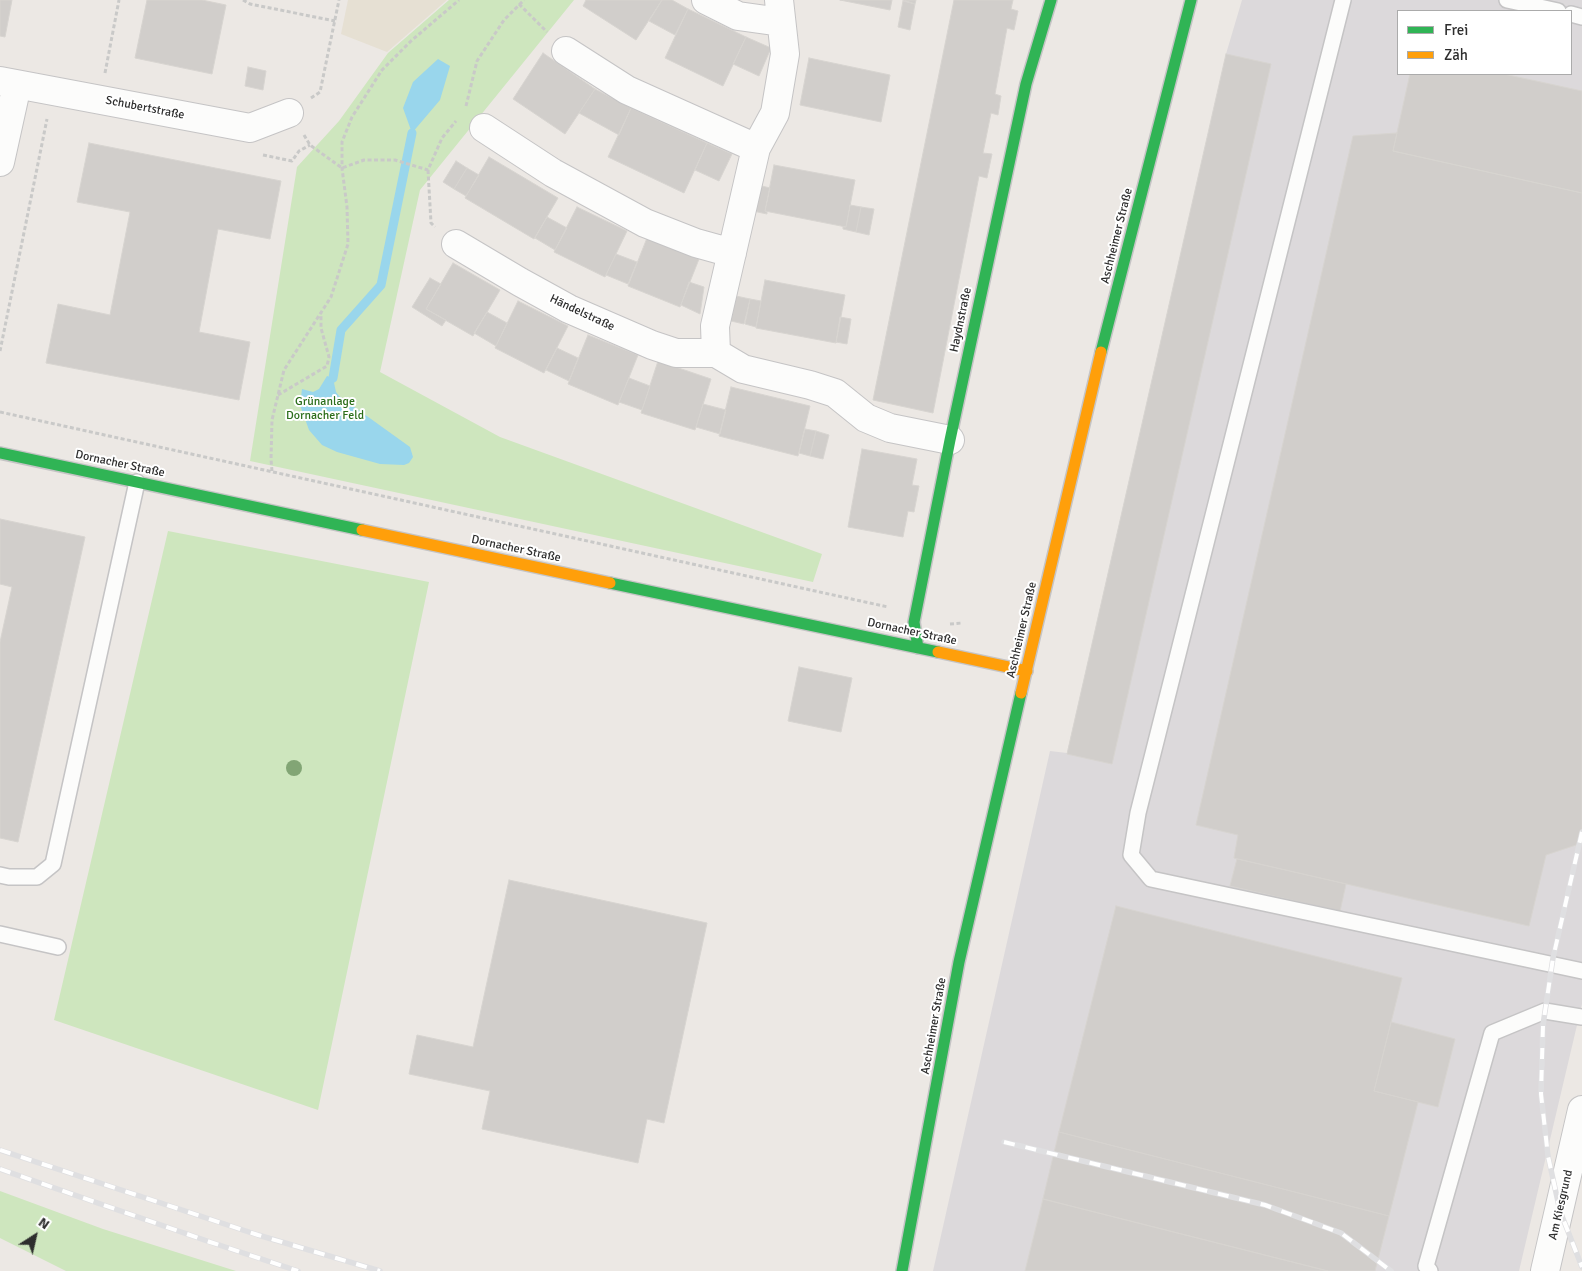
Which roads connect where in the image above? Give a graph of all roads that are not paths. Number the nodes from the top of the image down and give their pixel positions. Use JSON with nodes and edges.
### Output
{"nodes":[{"id":1,"x":706,"y":0,"type":"edge"},
{"id":2,"x":1051,"y":0,"type":"edge"},
{"id":3,"x":1191,"y":0,"type":"edge"},
{"id":4,"x":1343,"y":0,"type":"edge"},
{"id":5,"x":1507,"y":0,"type":"edge"},
{"id":6,"x":1553,"y":10,"type":"edge"},
{"id":7,"x":780,"y":11,"type":"edge"},
{"id":8,"x":566,"y":51,"type":"road end"},
{"id":9,"x":8,"y":83,"type":"edge"},
{"id":10,"x":289,"y":113,"type":"road end"},
{"id":11,"x":470,"y":118,"type":"road end"},
{"id":12,"x":756,"y":148,"type":"junction"},
{"id":13,"x":0,"y":162,"type":"edge"},
{"id":14,"x":456,"y":244,"type":"road end"},
{"id":15,"x":732,"y":253,"type":"junction"},
{"id":16,"x":716,"y":353,"type":"junction"},
{"id":17,"x":950,"y":440,"type":"junction"},
{"id":18,"x":0,"y":453,"type":"edge"},
{"id":19,"x":137,"y":482,"type":"junction"},
{"id":20,"x":918,"y":648,"type":"junction"},
{"id":21,"x":1027,"y":671,"type":"junction"},
{"id":22,"x":0,"y":875,"type":"edge"},
{"id":23,"x":0,"y":934,"type":"edge"},
{"id":24,"x":58,"y":947,"type":"dead end"},
{"id":25,"x":1582,"y":970,"type":"edge"},
{"id":26,"x":1582,"y":1017,"type":"edge"},
{"id":27,"x":1582,"y":1110,"type":"edge"},
{"id":28,"x":902,"y":1271,"type":"edge"},
{"id":29,"x":1430,"y":1271,"type":"edge"},
{"id":30,"x":1545,"y":1271,"type":"edge"}],
"edges":[{"from":1,"to":7,"type":"street"},
{"from":2,"to":17,"type":"street","name":"Haydnstraße"},
{"from":3,"to":21,"type":"street","name":"Aschheimer Straße"},
{"from":4,"to":25,"type":"lane"},
{"from":5,"to":6,"type":"lane"},
{"from":7,"to":12,"type":"street"},
{"from":8,"to":12,"type":"street"},
{"from":9,"to":10,"type":"street","name":"Schubertstraße"},
{"from":9,"to":13,"type":"street"},
{"from":11,"to":15,"type":"street"},
{"from":12,"to":15,"type":"street"},
{"from":14,"to":16,"type":"street","name":"Händelstraße"},
{"from":15,"to":16,"type":"street"},
{"from":16,"to":17,"type":"street"},
{"from":17,"to":20,"type":"street","name":"Haydnstraße"},
{"from":18,"to":19,"type":"street","name":"Dornacher Straße"},
{"from":19,"to":20,"type":"street","name":"Dornacher Straße"},
{"from":19,"to":22,"type":"lane"},
{"from":20,"to":21,"type":"street","name":"Dornacher Straße"},
{"from":21,"to":28,"type":"street","name":"Aschheimer Straße"},
{"from":23,"to":24,"type":"lane"},
{"from":26,"to":29,"type":"lane"},
{"from":27,"to":30,"type":"street","name":"Am Kiesgrund"}]}
